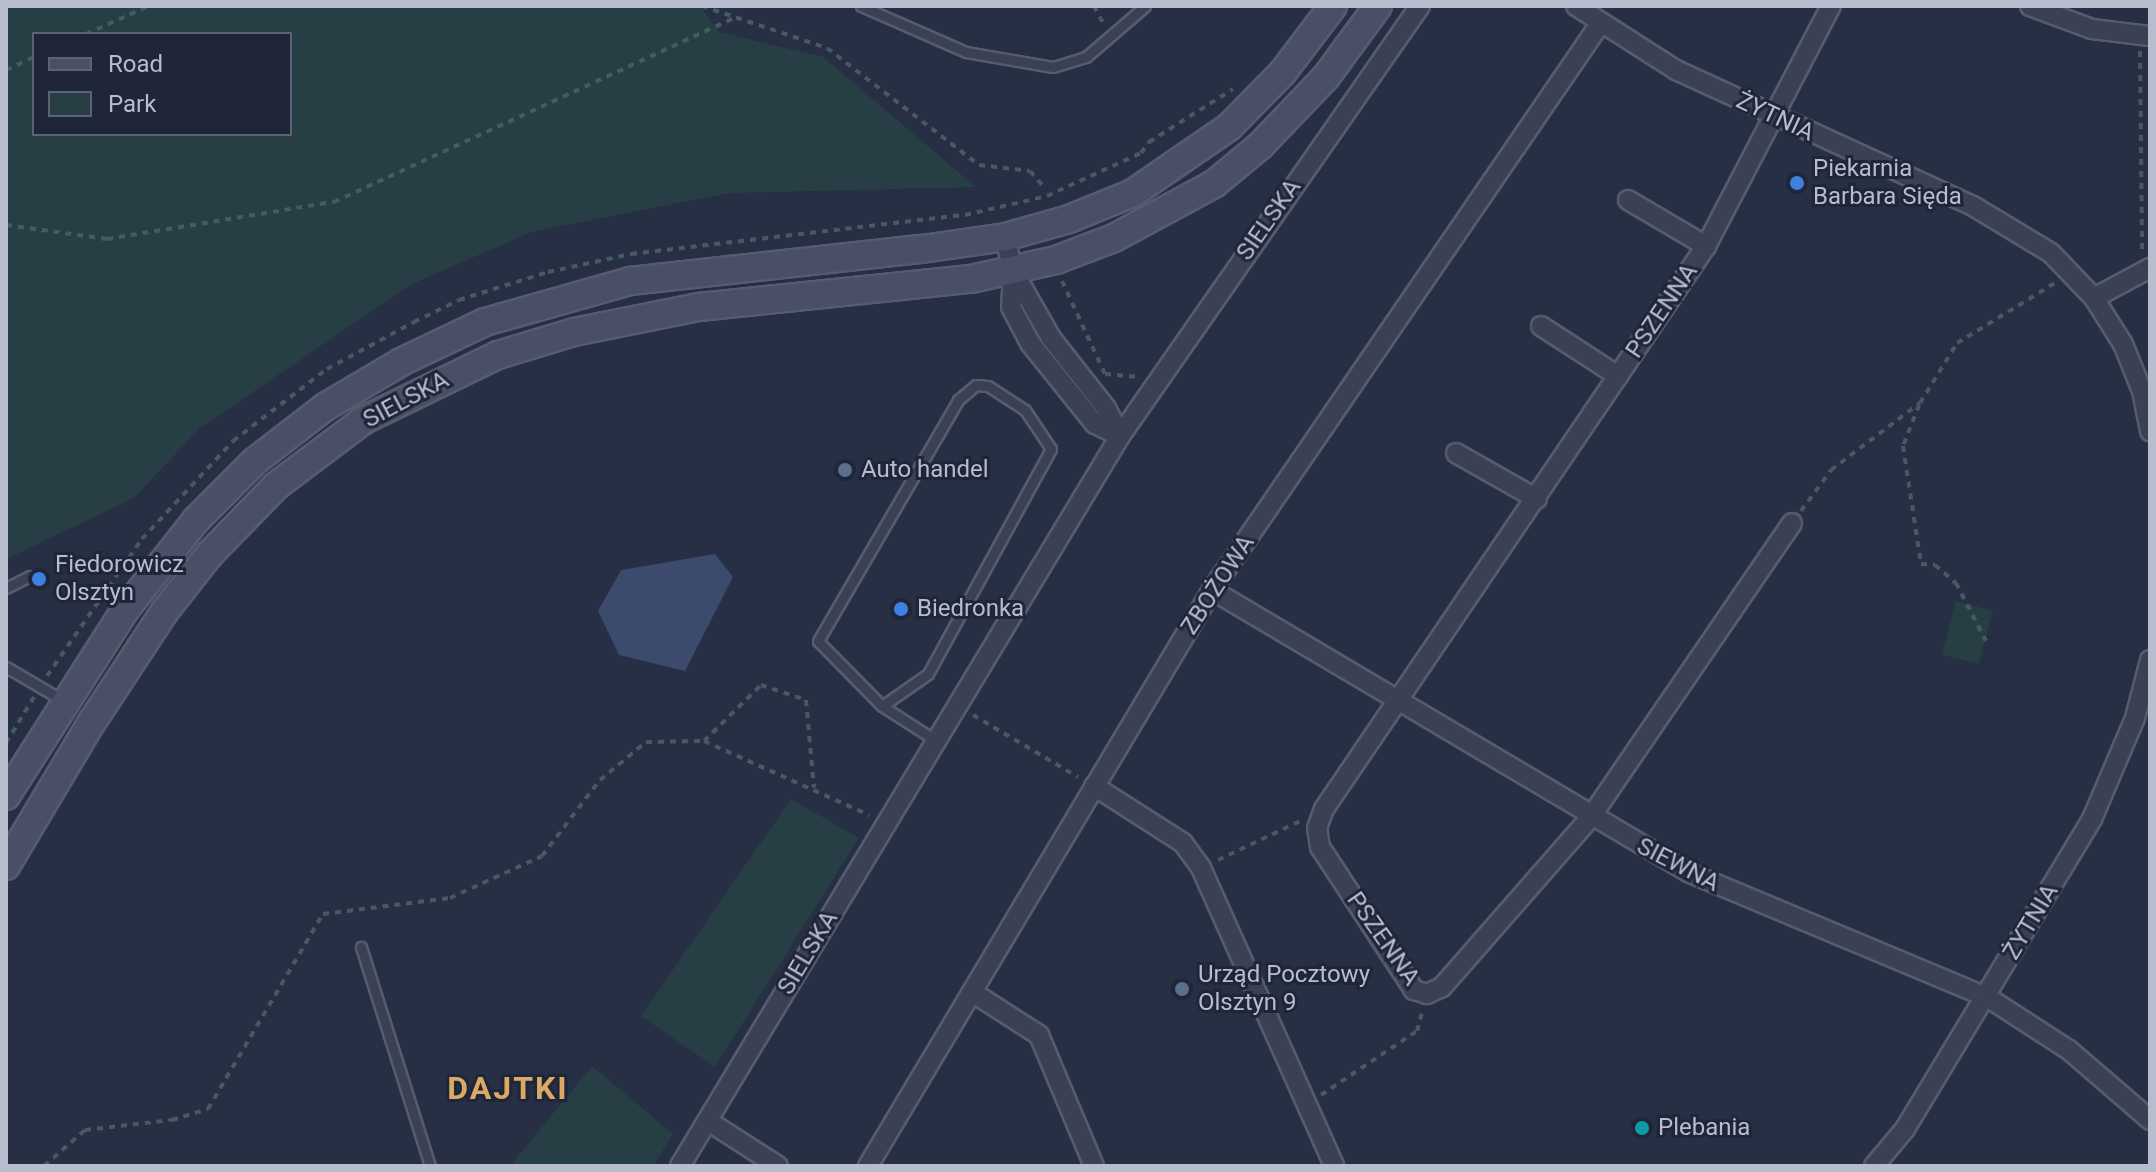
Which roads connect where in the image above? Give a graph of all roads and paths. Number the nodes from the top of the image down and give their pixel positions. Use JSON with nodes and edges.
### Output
{"nodes":[{"id":1,"x":149,"y":6,"type":"edge"},
{"id":2,"x":702,"y":6,"type":"edge"},
{"id":3,"x":861,"y":6,"type":"edge"},
{"id":4,"x":1145,"y":6,"type":"edge"},
{"id":5,"x":1333,"y":6,"type":"edge"},
{"id":6,"x":1378,"y":6,"type":"edge"},
{"id":7,"x":1420,"y":6,"type":"edge"},
{"id":8,"x":1576,"y":6,"type":"edge"},
{"id":9,"x":1831,"y":6,"type":"edge"},
{"id":10,"x":2030,"y":6,"type":"edge"},
{"id":11,"x":734,"y":18,"type":"junction"},
{"id":12,"x":1600,"y":24,"type":"junction"},
{"id":13,"x":90,"y":32,"type":"edge"},
{"id":14,"x":2145,"y":36,"type":"edge"},
{"id":15,"x":32,"y":58,"type":"edge"},
{"id":16,"x":6,"y":70,"type":"edge"},
{"id":17,"x":1236,"y":87,"type":"dead end"},
{"id":18,"x":1775,"y":119,"type":"junction"},
{"id":19,"x":1149,"y":142,"type":"dead end"},
{"id":20,"x":1043,"y":186,"type":"dead end"},
{"id":21,"x":1628,"y":200,"type":"dead end"},
{"id":22,"x":6,"y":225,"type":"edge"},
{"id":23,"x":1005,"y":237,"type":"junction"},
{"id":24,"x":1706,"y":246,"type":"junction"},
{"id":25,"x":2146,"y":268,"type":"edge"},
{"id":26,"x":1013,"y":271,"type":"junction"},
{"id":27,"x":2070,"y":273,"type":"junction"},
{"id":28,"x":1063,"y":282,"type":"dead end"},
{"id":29,"x":2094,"y":298,"type":"junction"},
{"id":30,"x":1541,"y":326,"type":"dead end"},
{"id":31,"x":1618,"y":376,"type":"junction"},
{"id":32,"x":1154,"y":387,"type":"junction"},
{"id":33,"x":1920,"y":403,"type":"junction"},
{"id":34,"x":2150,"y":431,"type":"edge"},
{"id":35,"x":1120,"y":436,"type":"junction"},
{"id":36,"x":1456,"y":453,"type":"dead end"},
{"id":37,"x":1537,"y":499,"type":"junction"},
{"id":38,"x":1792,"y":523,"type":"joint"},
{"id":39,"x":30,"y":576,"type":"dead end"},
{"id":40,"x":6,"y":588,"type":"edge"},
{"id":41,"x":1212,"y":590,"type":"junction"},
{"id":42,"x":1986,"y":641,"type":"dead end"},
{"id":43,"x":2150,"y":660,"type":"edge"},
{"id":44,"x":6,"y":667,"type":"edge"},
{"id":45,"x":64,"y":701,"type":"junction"},
{"id":46,"x":1400,"y":702,"type":"junction"},
{"id":47,"x":882,"y":706,"type":"junction"},
{"id":48,"x":973,"y":715,"type":"dead end"},
{"id":49,"x":935,"y":740,"type":"junction"},
{"id":50,"x":704,"y":741,"type":"junction"},
{"id":51,"x":1094,"y":786,"type":"junction"},
{"id":52,"x":814,"y":788,"type":"junction"},
{"id":53,"x":6,"y":796,"type":"edge"},
{"id":54,"x":1324,"y":809,"type":"junction"},
{"id":55,"x":1590,"y":818,"type":"junction"},
{"id":56,"x":886,"y":823,"type":"junction"},
{"id":57,"x":6,"y":866,"type":"edge"},
{"id":58,"x":1201,"y":868,"type":"junction"},
{"id":59,"x":361,"y":947,"type":"dead end"},
{"id":60,"x":972,"y":992,"type":"junction"},
{"id":61,"x":1427,"y":994,"type":"junction"},
{"id":62,"x":1987,"y":997,"type":"junction"},
{"id":63,"x":1307,"y":1104,"type":"junction"},
{"id":64,"x":2150,"y":1120,"type":"edge"},
{"id":65,"x":708,"y":1121,"type":"junction"},
{"id":66,"x":44,"y":1166,"type":"edge"},
{"id":67,"x":430,"y":1166,"type":"edge"},
{"id":68,"x":680,"y":1166,"type":"edge"},
{"id":69,"x":778,"y":1166,"type":"edge"},
{"id":70,"x":868,"y":1166,"type":"edge"},
{"id":71,"x":1094,"y":1166,"type":"edge"},
{"id":72,"x":1334,"y":1166,"type":"edge"},
{"id":73,"x":1874,"y":1166,"type":"edge"}],
"edges":[{"from":1,"to":13,"type":"path"},
{"from":2,"to":11,"type":"path"},
{"from":3,"to":4,"type":"lane"},
{"from":5,"to":23,"type":"main road","name":"SIELSKA"},
{"from":6,"to":26,"type":"main road","name":"SIELSKA"},
{"from":7,"to":32,"type":"street","name":"SIELSKA"},
{"from":8,"to":12,"type":"street","name":"ŻYTNIA"},
{"from":9,"to":18,"type":"street","name":"PSZENNA"},
{"from":10,"to":14,"type":"street"},
{"from":11,"to":20,"type":"path"},
{"from":11,"to":22,"type":"path"},
{"from":12,"to":18,"type":"street","name":"ŻYTNIA"},
{"from":12,"to":41,"type":"street","name":"ZBOŻOWA"},
{"from":14,"to":25,"type":"path"},
{"from":15,"to":16,"type":"path"},
{"from":17,"to":19,"type":"path"},
{"from":18,"to":24,"type":"street","name":"PSZENNA"},
{"from":18,"to":27,"type":"street","name":"ŻYTNIA"},
{"from":21,"to":24,"type":"street","name":"PSZENNA"},
{"from":23,"to":26,"type":"street"},
{"from":23,"to":45,"type":"main road","name":"SIELSKA"},
{"from":24,"to":31,"type":"street","name":"PSZENNA"},
{"from":25,"to":29,"type":"street"},
{"from":26,"to":35,"type":"street"},
{"from":26,"to":57,"type":"main road","name":"SIELSKA"},
{"from":27,"to":29,"type":"street","name":"ŻYTNIA"},
{"from":27,"to":33,"type":"path"},
{"from":28,"to":32,"type":"path"},
{"from":29,"to":34,"type":"street","name":"ŻYTNIA"},
{"from":30,"to":31,"type":"street","name":"PSZENNA"},
{"from":31,"to":37,"type":"street","name":"PSZENNA"},
{"from":32,"to":35,"type":"street","name":"SIELSKA"},
{"from":33,"to":38,"type":"path"},
{"from":33,"to":42,"type":"path"},
{"from":35,"to":49,"type":"street","name":"SIELSKA"},
{"from":36,"to":37,"type":"street"},
{"from":37,"to":46,"type":"street","name":"PSZENNA"},
{"from":38,"to":55,"type":"street","name":"PSZENNA"},
{"from":39,"to":40,"type":"lane"},
{"from":41,"to":46,"type":"street","name":"SIEWNA"},
{"from":41,"to":51,"type":"street","name":"ZBOŻOWA"},
{"from":43,"to":62,"type":"street","name":"ŻYTNIA"},
{"from":44,"to":45,"type":"lane"},
{"from":45,"to":53,"type":"main road","name":"SIELSKA"},
{"from":46,"to":54,"type":"street","name":"PSZENNA"},
{"from":46,"to":55,"type":"street","name":"SIEWNA"},
{"from":47,"to":47,"type":"lane"},
{"from":47,"to":49,"type":"lane"},
{"from":48,"to":51,"type":"path"},
{"from":49,"to":56,"type":"street","name":"SIELSKA"},
{"from":50,"to":52,"type":"path"},
{"from":50,"to":52,"type":"path"},
{"from":50,"to":66,"type":"path"},
{"from":51,"to":58,"type":"street"},
{"from":51,"to":60,"type":"street","name":"ZBOŻOWA"},
{"from":52,"to":56,"type":"path"},
{"from":54,"to":58,"type":"path"},
{"from":54,"to":61,"type":"street","name":"PSZENNA"},
{"from":55,"to":61,"type":"street","name":"PSZENNA"},
{"from":55,"to":62,"type":"street","name":"SIEWNA"},
{"from":56,"to":65,"type":"street","name":"SIELSKA"},
{"from":58,"to":63,"type":"street"},
{"from":59,"to":67,"type":"lane"},
{"from":60,"to":70,"type":"street","name":"ZBOŻOWA"},
{"from":60,"to":71,"type":"street"},
{"from":61,"to":63,"type":"path"},
{"from":62,"to":64,"type":"street","name":"SIEWNA"},
{"from":62,"to":73,"type":"street","name":"ŻYTNIA"},
{"from":63,"to":72,"type":"street"},
{"from":65,"to":68,"type":"street","name":"SIELSKA"},
{"from":65,"to":69,"type":"street"}]}
